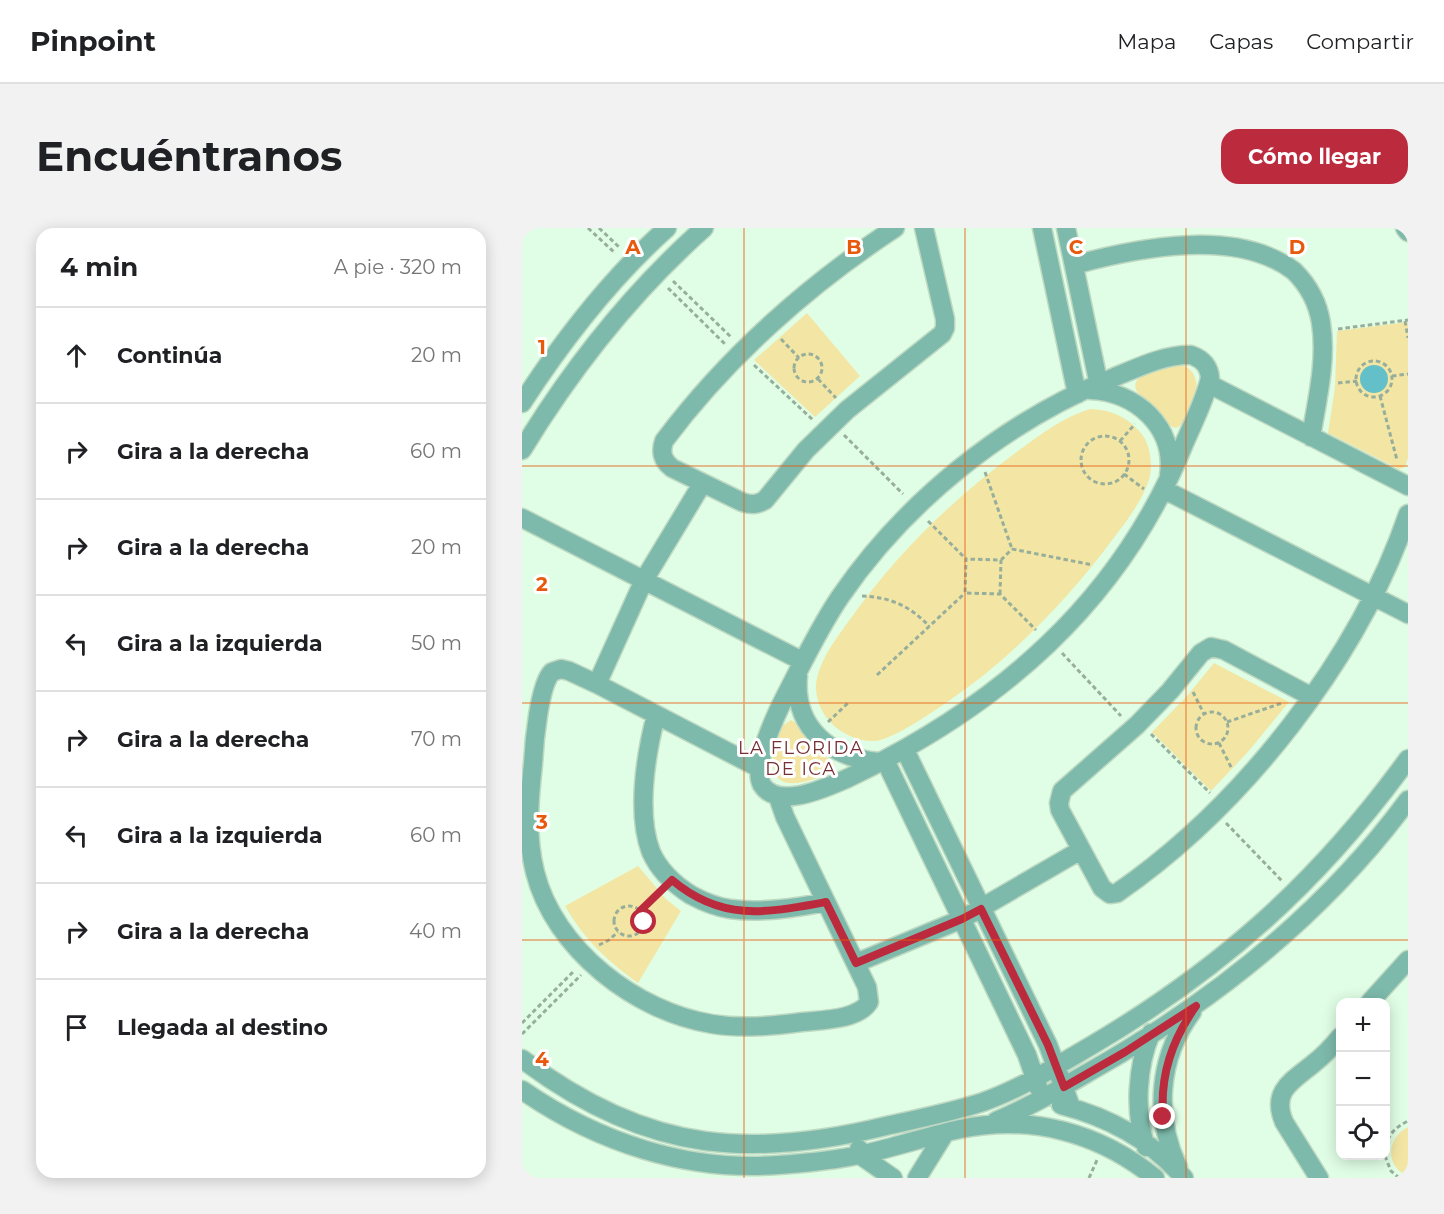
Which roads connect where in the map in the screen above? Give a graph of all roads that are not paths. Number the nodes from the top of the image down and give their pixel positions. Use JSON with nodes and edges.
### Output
{"nodes":[{"id":1,"x":667,"y":228,"type":"edge"},
{"id":2,"x":704,"y":228,"type":"edge"},
{"id":3,"x":895,"y":228,"type":"edge"},
{"id":4,"x":924,"y":228,"type":"edge"},
{"id":5,"x":1042,"y":228,"type":"edge"},
{"id":6,"x":1066,"y":228,"type":"edge"},
{"id":7,"x":1406,"y":228,"type":"edge"},
{"id":8,"x":1408,"y":232,"type":"edge"},
{"id":9,"x":1074,"y":265,"type":"junction"},
{"id":10,"x":1209,"y":384,"type":"junction"},
{"id":11,"x":1090,"y":390,"type":"junction"},
{"id":12,"x":522,"y":403,"type":"edge"},
{"id":13,"x":1311,"y":437,"type":"junction"},
{"id":14,"x":522,"y":450,"type":"edge"},
{"id":15,"x":702,"y":484,"type":"junction"},
{"id":16,"x":1166,"y":486,"type":"junction"},
{"id":17,"x":1408,"y":486,"type":"edge"},
{"id":18,"x":1408,"y":514,"type":"edge"},
{"id":19,"x":522,"y":518,"type":"edge"},
{"id":20,"x":644,"y":580,"type":"junction"},
{"id":21,"x":1374,"y":596,"type":"junction"},
{"id":22,"x":1408,"y":614,"type":"edge"},
{"id":23,"x":800,"y":666,"type":"junction"},
{"id":24,"x":597,"y":684,"type":"junction"},
{"id":25,"x":1309,"y":696,"type":"junction"},
{"id":26,"x":656,"y":715,"type":"junction"},
{"id":27,"x":905,"y":750,"type":"junction"},
{"id":28,"x":1408,"y":759,"type":"edge"},
{"id":29,"x":882,"y":761,"type":"junction"},
{"id":30,"x":759,"y":768,"type":"junction"},
{"id":31,"x":778,"y":797,"type":"junction"},
{"id":32,"x":1408,"y":800,"type":"edge"},
{"id":33,"x":1081,"y":850,"type":"junction"},
{"id":34,"x":826,"y":902,"type":"junction"},
{"id":35,"x":981,"y":909,"type":"junction"},
{"id":36,"x":962,"y":919,"type":"junction"},
{"id":37,"x":1408,"y":960,"type":"edge"},
{"id":38,"x":856,"y":963,"type":"junction"},
{"id":39,"x":1183,"y":987,"type":"junction"},
{"id":40,"x":1374,"y":998,"type":"edge"},
{"id":41,"x":1196,"y":1006,"type":"junction"},
{"id":42,"x":1150,"y":1037,"type":"junction"},
{"id":43,"x":1336,"y":1042,"type":"edge"},
{"id":44,"x":522,"y":1059,"type":"edge"},
{"id":45,"x":1056,"y":1066,"type":"junction"},
{"id":46,"x":1035,"y":1077,"type":"junction"},
{"id":47,"x":1064,"y":1087,"type":"junction"},
{"id":48,"x":522,"y":1090,"type":"edge"},
{"id":49,"x":1042,"y":1099,"type":"junction"},
{"id":50,"x":982,"y":1102,"type":"junction"},
{"id":51,"x":1071,"y":1107,"type":"junction"},
{"id":52,"x":989,"y":1124,"type":"junction"},
{"id":53,"x":1048,"y":1127,"type":"junction"},
{"id":54,"x":856,"y":1133,"type":"junction"},
{"id":55,"x":945,"y":1133,"type":"junction"},
{"id":56,"x":705,"y":1141,"type":"junction"},
{"id":57,"x":1144,"y":1143,"type":"junction"},
{"id":58,"x":860,"y":1155,"type":"junction"},
{"id":59,"x":696,"y":1170,"type":"edge"},
{"id":60,"x":1183,"y":1176,"type":"edge"},
{"id":61,"x":893,"y":1178,"type":"edge"},
{"id":62,"x":917,"y":1178,"type":"edge"},
{"id":63,"x":1158,"y":1178,"type":"edge"},
{"id":64,"x":1319,"y":1178,"type":"edge"}],
"edges":[{"from":1,"to":12,"type":"street"},
{"from":2,"to":14,"type":"street"},
{"from":3,"to":15,"type":"street"},
{"from":4,"to":15,"type":"street"},
{"from":5,"to":11,"type":"street"},
{"from":6,"to":9,"type":"street"},
{"from":7,"to":8,"type":"street"},
{"from":9,"to":11,"type":"street"},
{"from":9,"to":13,"type":"street"},
{"from":10,"to":11,"type":"street"},
{"from":10,"to":13,"type":"street"},
{"from":10,"to":16,"type":"street"},
{"from":11,"to":16,"type":"street"},
{"from":11,"to":23,"type":"street"},
{"from":13,"to":17,"type":"street"},
{"from":15,"to":20,"type":"street"},
{"from":16,"to":21,"type":"street"},
{"from":16,"to":27,"type":"street"},
{"from":18,"to":21,"type":"street"},
{"from":19,"to":20,"type":"street"},
{"from":20,"to":23,"type":"street"},
{"from":20,"to":24,"type":"street"},
{"from":21,"to":22,"type":"street"},
{"from":21,"to":25,"type":"street"},
{"from":23,"to":29,"type":"street"},
{"from":23,"to":30,"type":"street"},
{"from":24,"to":26,"type":"street"},
{"from":24,"to":38,"type":"street"},
{"from":25,"to":33,"type":"street"},
{"from":25,"to":33,"type":"street"},
{"from":26,"to":30,"type":"street"},
{"from":26,"to":34,"type":"street"},
{"from":27,"to":29,"type":"street"},
{"from":27,"to":35,"type":"street"},
{"from":28,"to":39,"type":"street"},
{"from":29,"to":31,"type":"street"},
{"from":29,"to":36,"type":"street"},
{"from":30,"to":31,"type":"street"},
{"from":31,"to":34,"type":"street"},
{"from":32,"to":41,"type":"street"},
{"from":33,"to":35,"type":"street"},
{"from":34,"to":38,"type":"street"},
{"from":35,"to":36,"type":"street"},
{"from":35,"to":45,"type":"street"},
{"from":36,"to":38,"type":"street"},
{"from":36,"to":46,"type":"street"},
{"from":37,"to":40,"type":"street"},
{"from":39,"to":42,"type":"street"},
{"from":39,"to":45,"type":"street"},
{"from":41,"to":42,"type":"street"},
{"from":41,"to":60,"type":"street"},
{"from":42,"to":47,"type":"street"},
{"from":42,"to":57,"type":"street"},
{"from":43,"to":64,"type":"street"},
{"from":44,"to":56,"type":"street"},
{"from":45,"to":46,"type":"street"},
{"from":45,"to":47,"type":"street"},
{"from":46,"to":49,"type":"street"},
{"from":46,"to":50,"type":"street"},
{"from":47,"to":49,"type":"street"},
{"from":47,"to":51,"type":"street"},
{"from":48,"to":59,"type":"street"},
{"from":49,"to":50,"type":"street"},
{"from":49,"to":51,"type":"street"},
{"from":49,"to":52,"type":"street"},
{"from":49,"to":53,"type":"street"},
{"from":50,"to":54,"type":"street"},
{"from":51,"to":57,"type":"street"},
{"from":52,"to":53,"type":"street"},
{"from":52,"to":55,"type":"street"},
{"from":53,"to":63,"type":"street"},
{"from":54,"to":56,"type":"street"},
{"from":54,"to":58,"type":"street"},
{"from":55,"to":58,"type":"street"},
{"from":55,"to":62,"type":"street"},
{"from":56,"to":59,"type":"street"},
{"from":57,"to":60,"type":"street"},
{"from":57,"to":63,"type":"street"},
{"from":58,"to":59,"type":"street"},
{"from":58,"to":61,"type":"street"}]}
